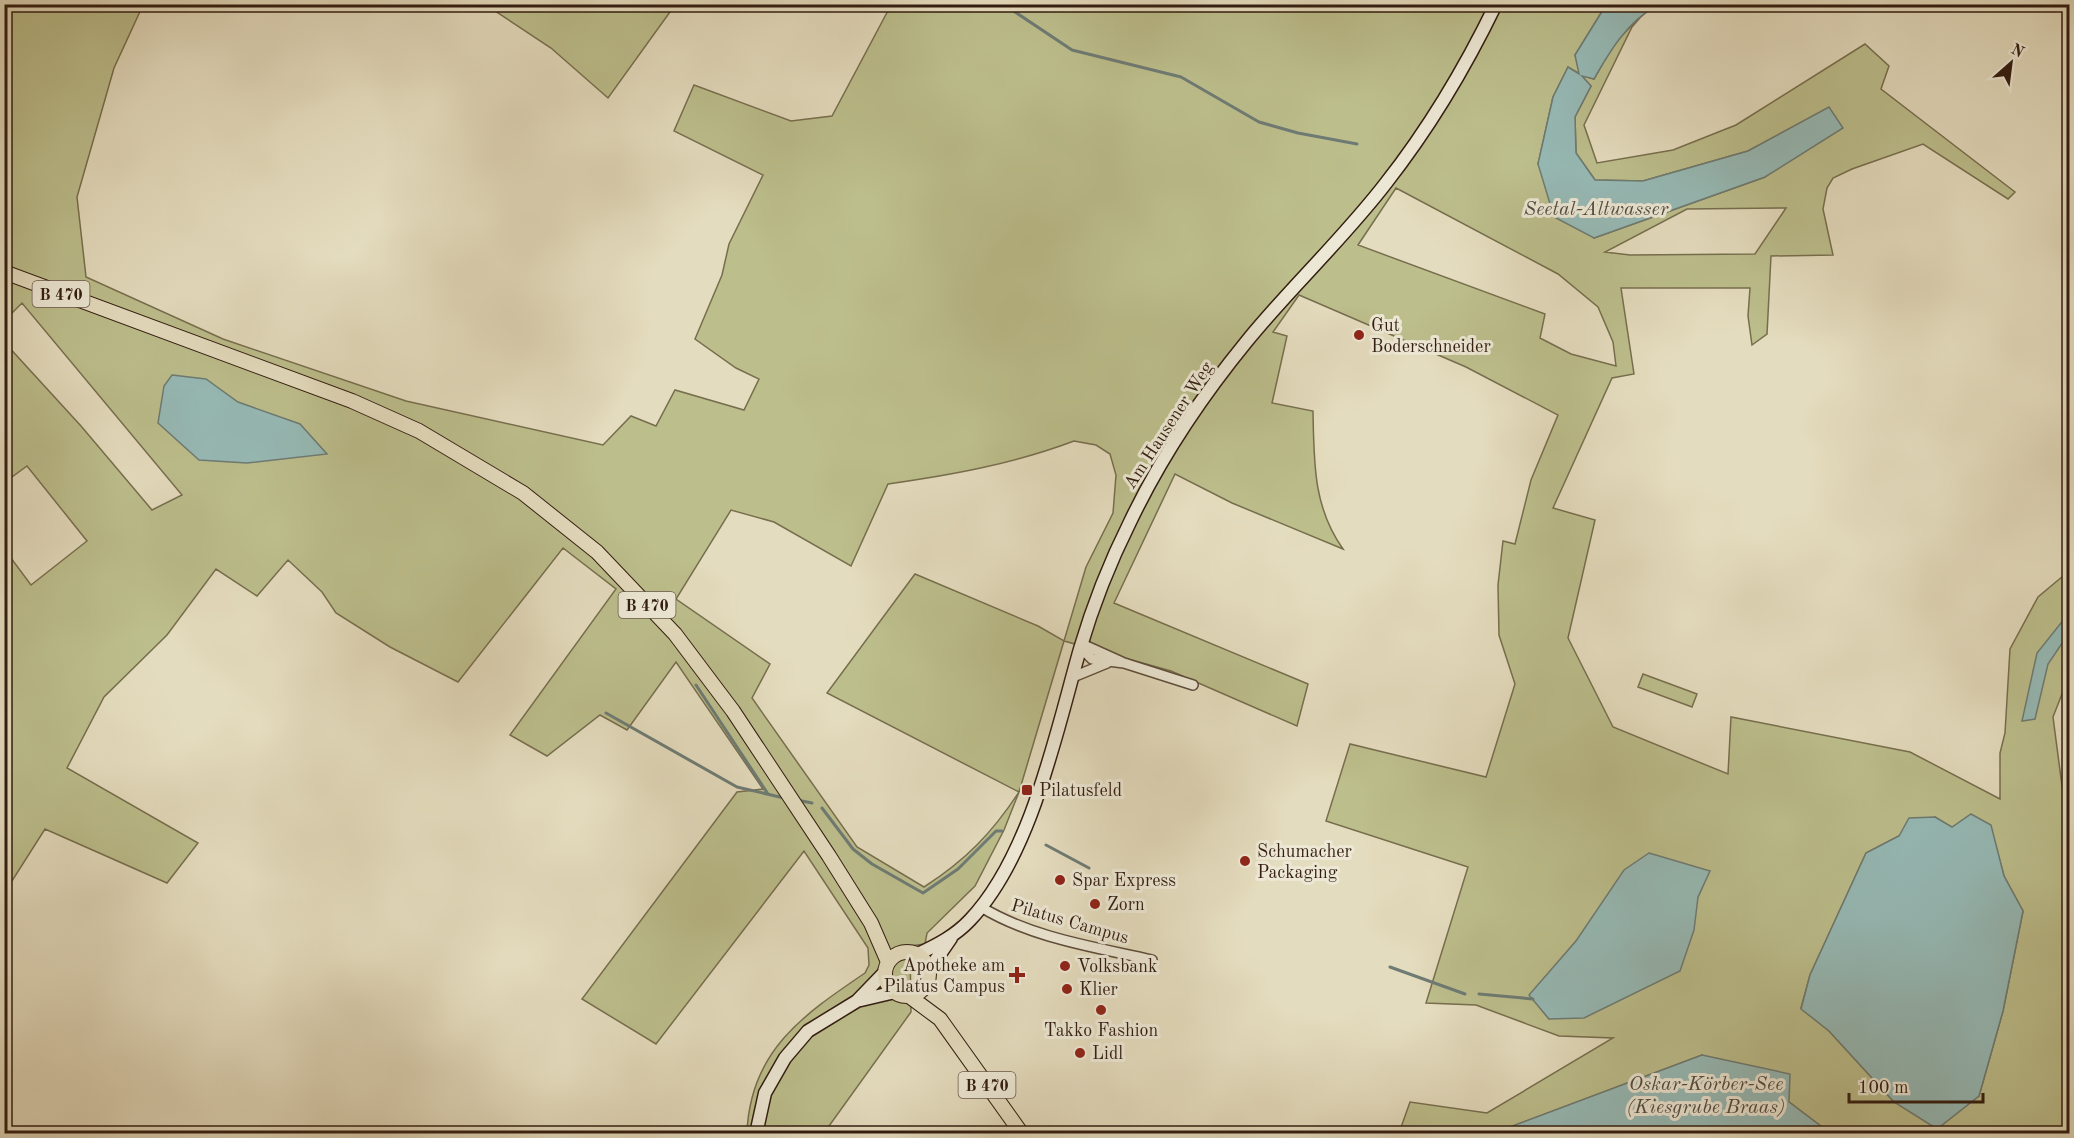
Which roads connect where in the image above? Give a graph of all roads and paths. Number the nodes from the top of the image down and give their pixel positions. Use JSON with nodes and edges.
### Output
{"nodes":[{"id":1,"x":1496,"y":4,"type":"edge"},
{"id":2,"x":4,"y":272,"type":"edge"},
{"id":3,"x":1081,"y":646,"type":"junction"},
{"id":4,"x":1108,"y":662,"type":"junction"},
{"id":5,"x":1124,"y":663,"type":"junction"},
{"id":6,"x":1073,"y":676,"type":"junction"},
{"id":7,"x":1193,"y":685,"type":"dead end"},
{"id":8,"x":981,"y":908,"type":"junction"},
{"id":9,"x":871,"y":923,"type":"junction"},
{"id":10,"x":953,"y":935,"type":"junction"},
{"id":11,"x":903,"y":952,"type":"junction"},
{"id":12,"x":918,"y":954,"type":"junction"},
{"id":13,"x":1152,"y":960,"type":"dead end"},
{"id":14,"x":886,"y":967,"type":"junction"},
{"id":15,"x":929,"y":970,"type":"junction"},
{"id":16,"x":927,"y":985,"type":"junction"},
{"id":17,"x":895,"y":992,"type":"junction"},
{"id":18,"x":909,"y":996,"type":"junction"},
{"id":19,"x":857,"y":1001,"type":"junction"},
{"id":20,"x":940,"y":1019,"type":"junction"},
{"id":21,"x":756,"y":1134,"type":"edge"},
{"id":22,"x":1022,"y":1134,"type":"edge"}],
"edges":[{"from":1,"to":3,"type":"main road","name":"Am Hausener Weg"},
{"from":2,"to":9,"type":"main road","number":"B 470"},
{"from":3,"to":4,"type":"street"},
{"from":3,"to":5,"type":"street"},
{"from":3,"to":6,"type":"main road","name":"Am Hausener Weg"},
{"from":4,"to":5,"type":"street"},
{"from":4,"to":6,"type":"street"},
{"from":5,"to":7,"type":"street"},
{"from":6,"to":8,"type":"main road","name":"Am Hausener Weg"},
{"from":8,"to":10,"type":"main road","name":"Am Hausener Weg"},
{"from":8,"to":13,"type":"street","name":"Pilatus Campus"},
{"from":9,"to":11,"type":"main road","number":"B 470"},
{"from":9,"to":14,"type":"main road","number":"B 470"},
{"from":10,"to":12,"type":"main road"},
{"from":10,"to":15,"type":"main road"},
{"from":11,"to":12,"type":"main road"},
{"from":11,"to":14,"type":"main road"},
{"from":12,"to":15,"type":"main road"},
{"from":14,"to":17,"type":"main road"},
{"from":14,"to":19,"type":"main road"},
{"from":15,"to":16,"type":"main road"},
{"from":16,"to":18,"type":"main road"},
{"from":16,"to":20,"type":"main road","number":"B 470"},
{"from":17,"to":18,"type":"main road"},
{"from":17,"to":19,"type":"main road"},
{"from":18,"to":20,"type":"main road","number":"B 470"},
{"from":19,"to":21,"type":"main road"},
{"from":20,"to":22,"type":"main road","number":"B 470"}]}
